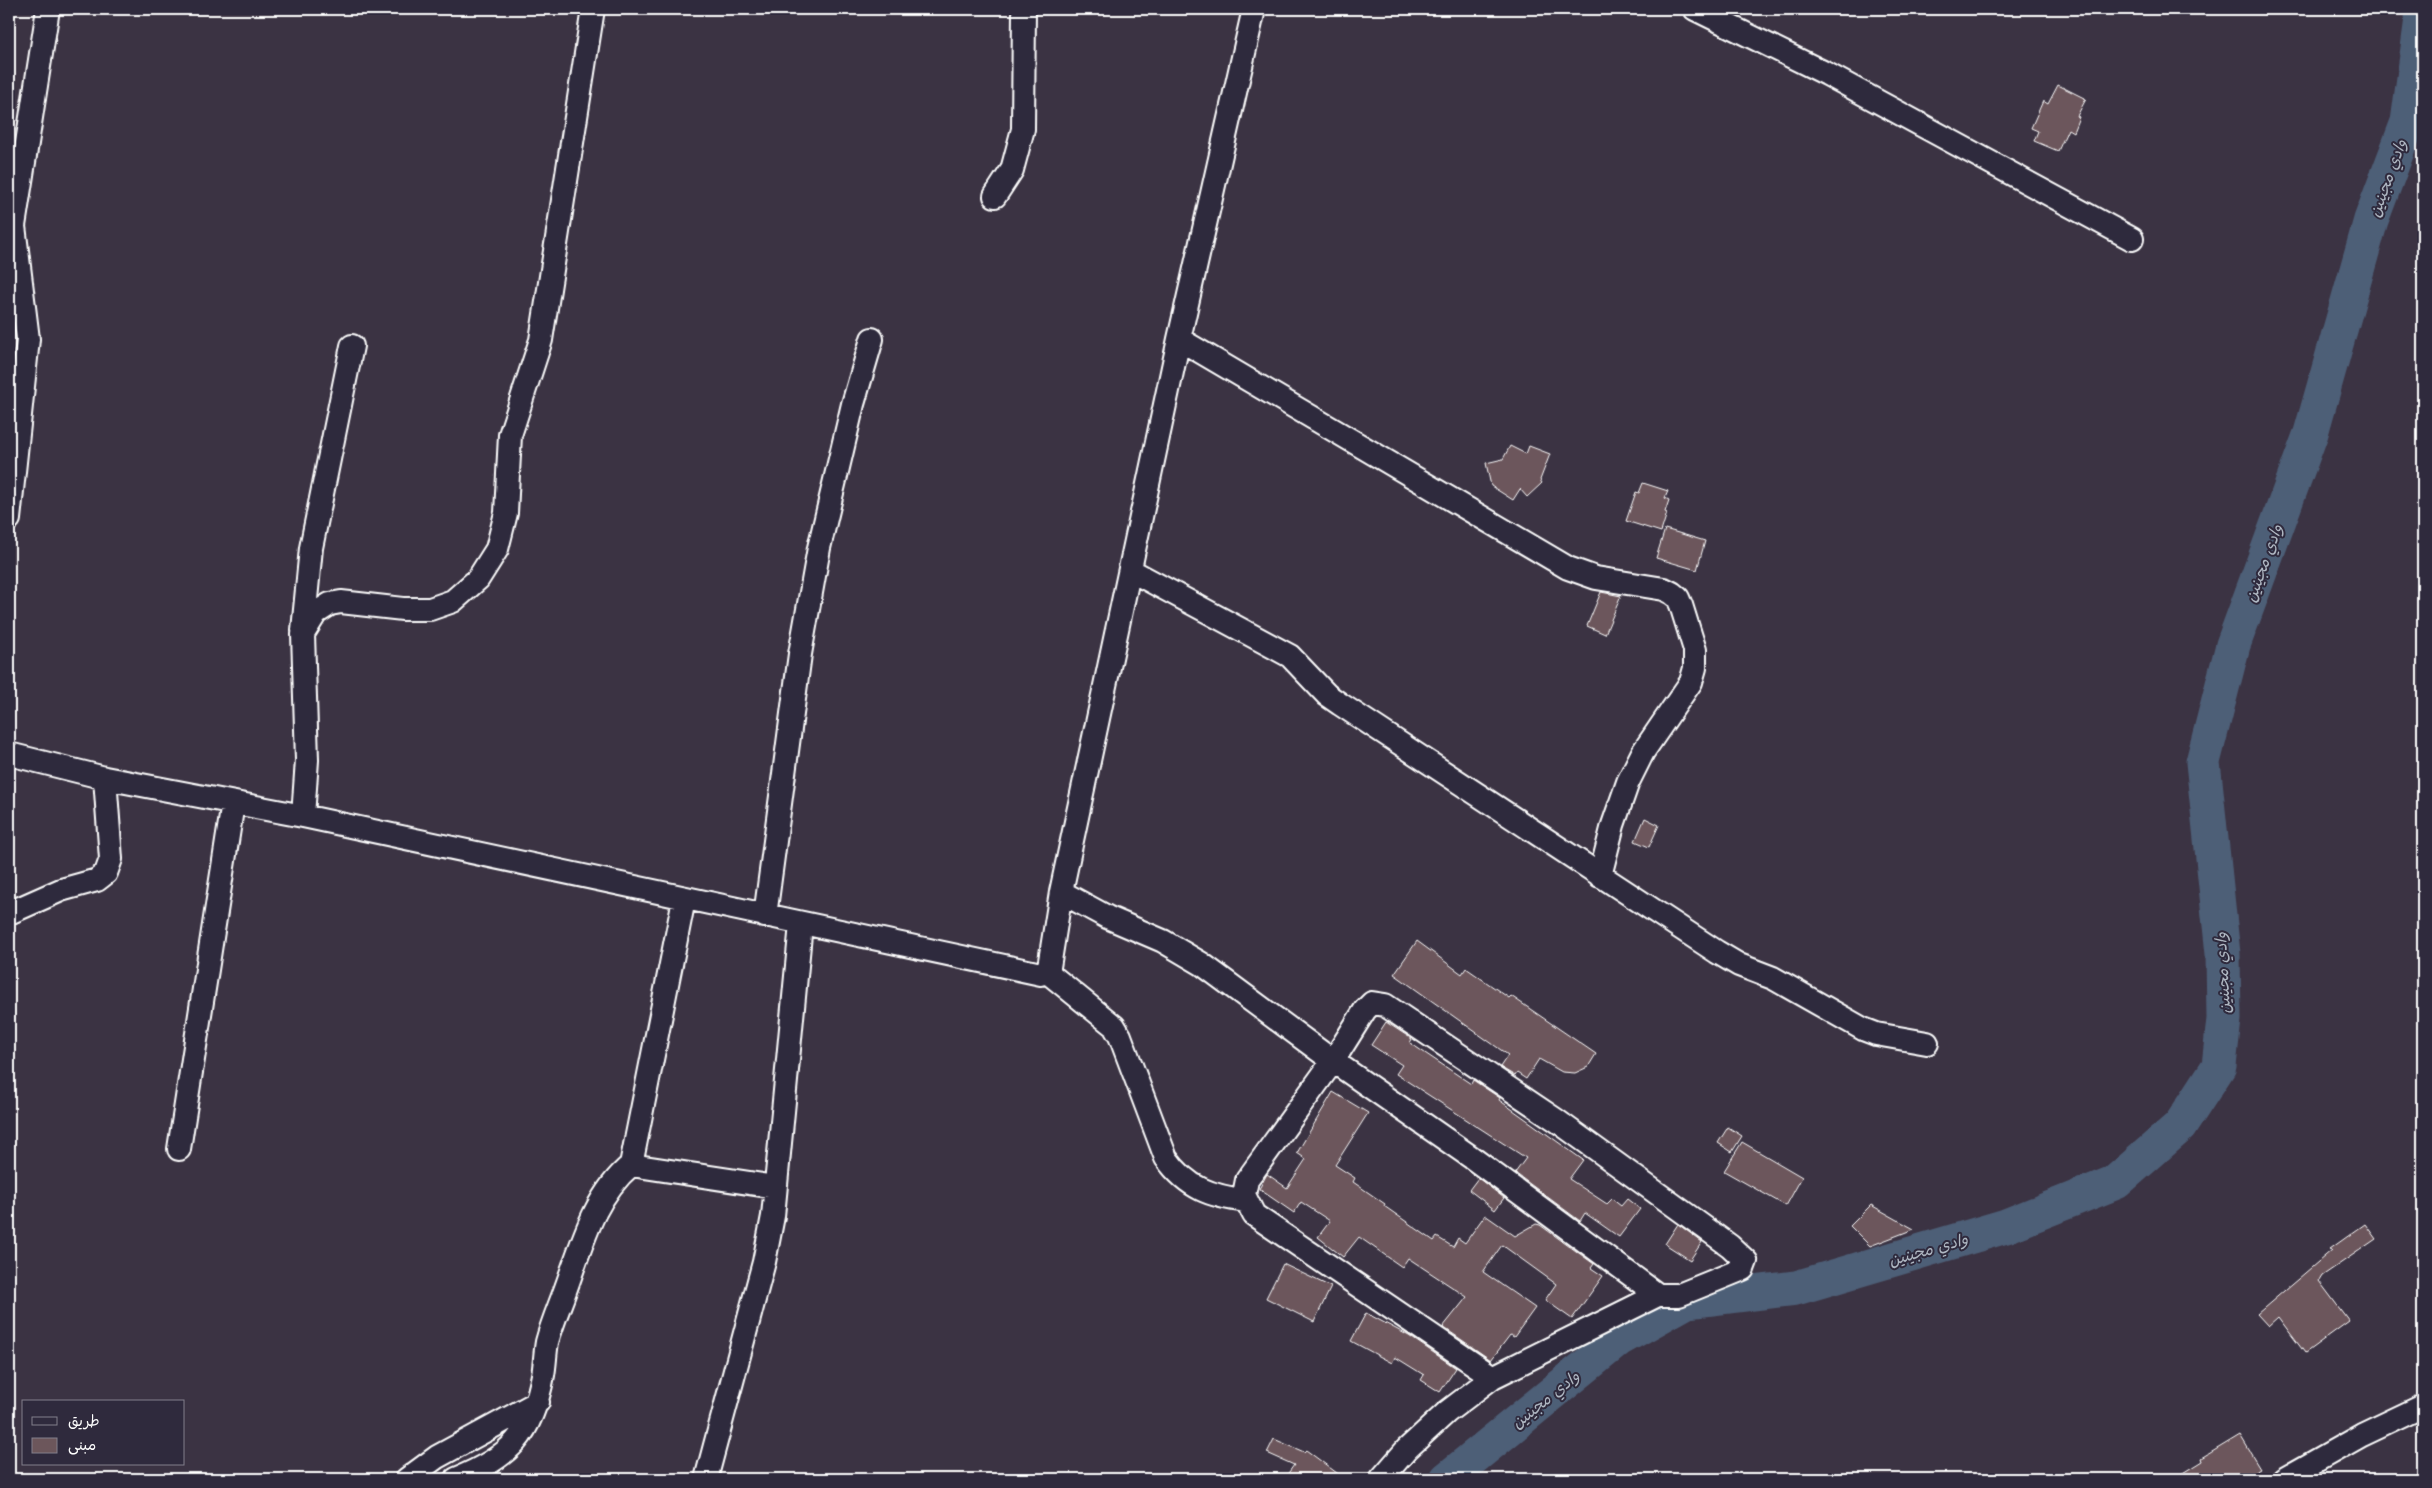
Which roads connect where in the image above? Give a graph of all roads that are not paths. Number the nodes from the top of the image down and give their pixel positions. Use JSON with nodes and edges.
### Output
{"nodes":[{"id":1,"x":48,"y":9,"type":"edge"},
{"id":2,"x":593,"y":9,"type":"edge"},
{"id":3,"x":1024,"y":9,"type":"edge"},
{"id":4,"x":1254,"y":9,"type":"edge"},
{"id":5,"x":1695,"y":9,"type":"edge"},
{"id":6,"x":995,"y":196,"type":"dead end"},
{"id":7,"x":2132,"y":239,"type":"dead end"},
{"id":8,"x":872,"y":339,"type":"dead end"},
{"id":9,"x":1179,"y":339,"type":"junction"},
{"id":10,"x":352,"y":346,"type":"dead end"},
{"id":11,"x":9,"y":519,"type":"edge"},
{"id":12,"x":1130,"y":570,"type":"junction"},
{"id":13,"x":303,"y":634,"type":"junction"},
{"id":14,"x":9,"y":754,"type":"edge"},
{"id":15,"x":105,"y":778,"type":"junction"},
{"id":16,"x":232,"y":803,"type":"junction"},
{"id":17,"x":303,"y":816,"type":"junction"},
{"id":18,"x":1600,"y":876,"type":"junction"},
{"id":19,"x":1062,"y":892,"type":"junction"},
{"id":20,"x":684,"y":899,"type":"junction"},
{"id":21,"x":9,"y":913,"type":"edge"},
{"id":22,"x":765,"y":916,"type":"junction"},
{"id":23,"x":801,"y":924,"type":"junction"},
{"id":24,"x":1046,"y":971,"type":"junction"},
{"id":25,"x":1928,"y":1043,"type":"dead end"},
{"id":26,"x":1334,"y":1061,"type":"junction"},
{"id":27,"x":178,"y":1149,"type":"dead end"},
{"id":28,"x":631,"y":1165,"type":"junction"},
{"id":29,"x":775,"y":1187,"type":"junction"},
{"id":30,"x":1247,"y":1201,"type":"junction"},
{"id":31,"x":1658,"y":1296,"type":"junction"},
{"id":32,"x":1493,"y":1377,"type":"junction"},
{"id":33,"x":538,"y":1402,"type":"junction"},
{"id":34,"x":2423,"y":1406,"type":"edge"},
{"id":35,"x":407,"y":1479,"type":"edge"},
{"id":36,"x":456,"y":1479,"type":"edge"},
{"id":37,"x":706,"y":1479,"type":"edge"},
{"id":38,"x":1381,"y":1479,"type":"edge"},
{"id":39,"x":2284,"y":1479,"type":"edge"}],
"edges":[{"from":1,"to":11,"type":"street"},
{"from":2,"to":13,"type":"street"},
{"from":3,"to":6,"type":"street"},
{"from":4,"to":9,"type":"street"},
{"from":5,"to":7,"type":"street"},
{"from":8,"to":22,"type":"street"},
{"from":9,"to":12,"type":"street"},
{"from":9,"to":18,"type":"street"},
{"from":10,"to":13,"type":"street"},
{"from":12,"to":18,"type":"street"},
{"from":12,"to":19,"type":"street"},
{"from":13,"to":17,"type":"street"},
{"from":14,"to":15,"type":"street"},
{"from":15,"to":16,"type":"street"},
{"from":15,"to":21,"type":"street"},
{"from":16,"to":17,"type":"street"},
{"from":16,"to":27,"type":"street"},
{"from":17,"to":20,"type":"street"},
{"from":18,"to":25,"type":"street"},
{"from":19,"to":24,"type":"street"},
{"from":19,"to":26,"type":"street"},
{"from":20,"to":22,"type":"street"},
{"from":20,"to":28,"type":"street"},
{"from":22,"to":23,"type":"street"},
{"from":23,"to":24,"type":"street"},
{"from":23,"to":29,"type":"street"},
{"from":24,"to":30,"type":"street"},
{"from":26,"to":30,"type":"street"},
{"from":26,"to":31,"type":"street"},
{"from":26,"to":31,"type":"street"},
{"from":28,"to":29,"type":"street"},
{"from":28,"to":33,"type":"street"},
{"from":29,"to":37,"type":"street"},
{"from":30,"to":32,"type":"street"},
{"from":31,"to":32,"type":"street"},
{"from":32,"to":38,"type":"street"},
{"from":33,"to":35,"type":"street"},
{"from":33,"to":36,"type":"street"},
{"from":34,"to":39,"type":"street"}]}
